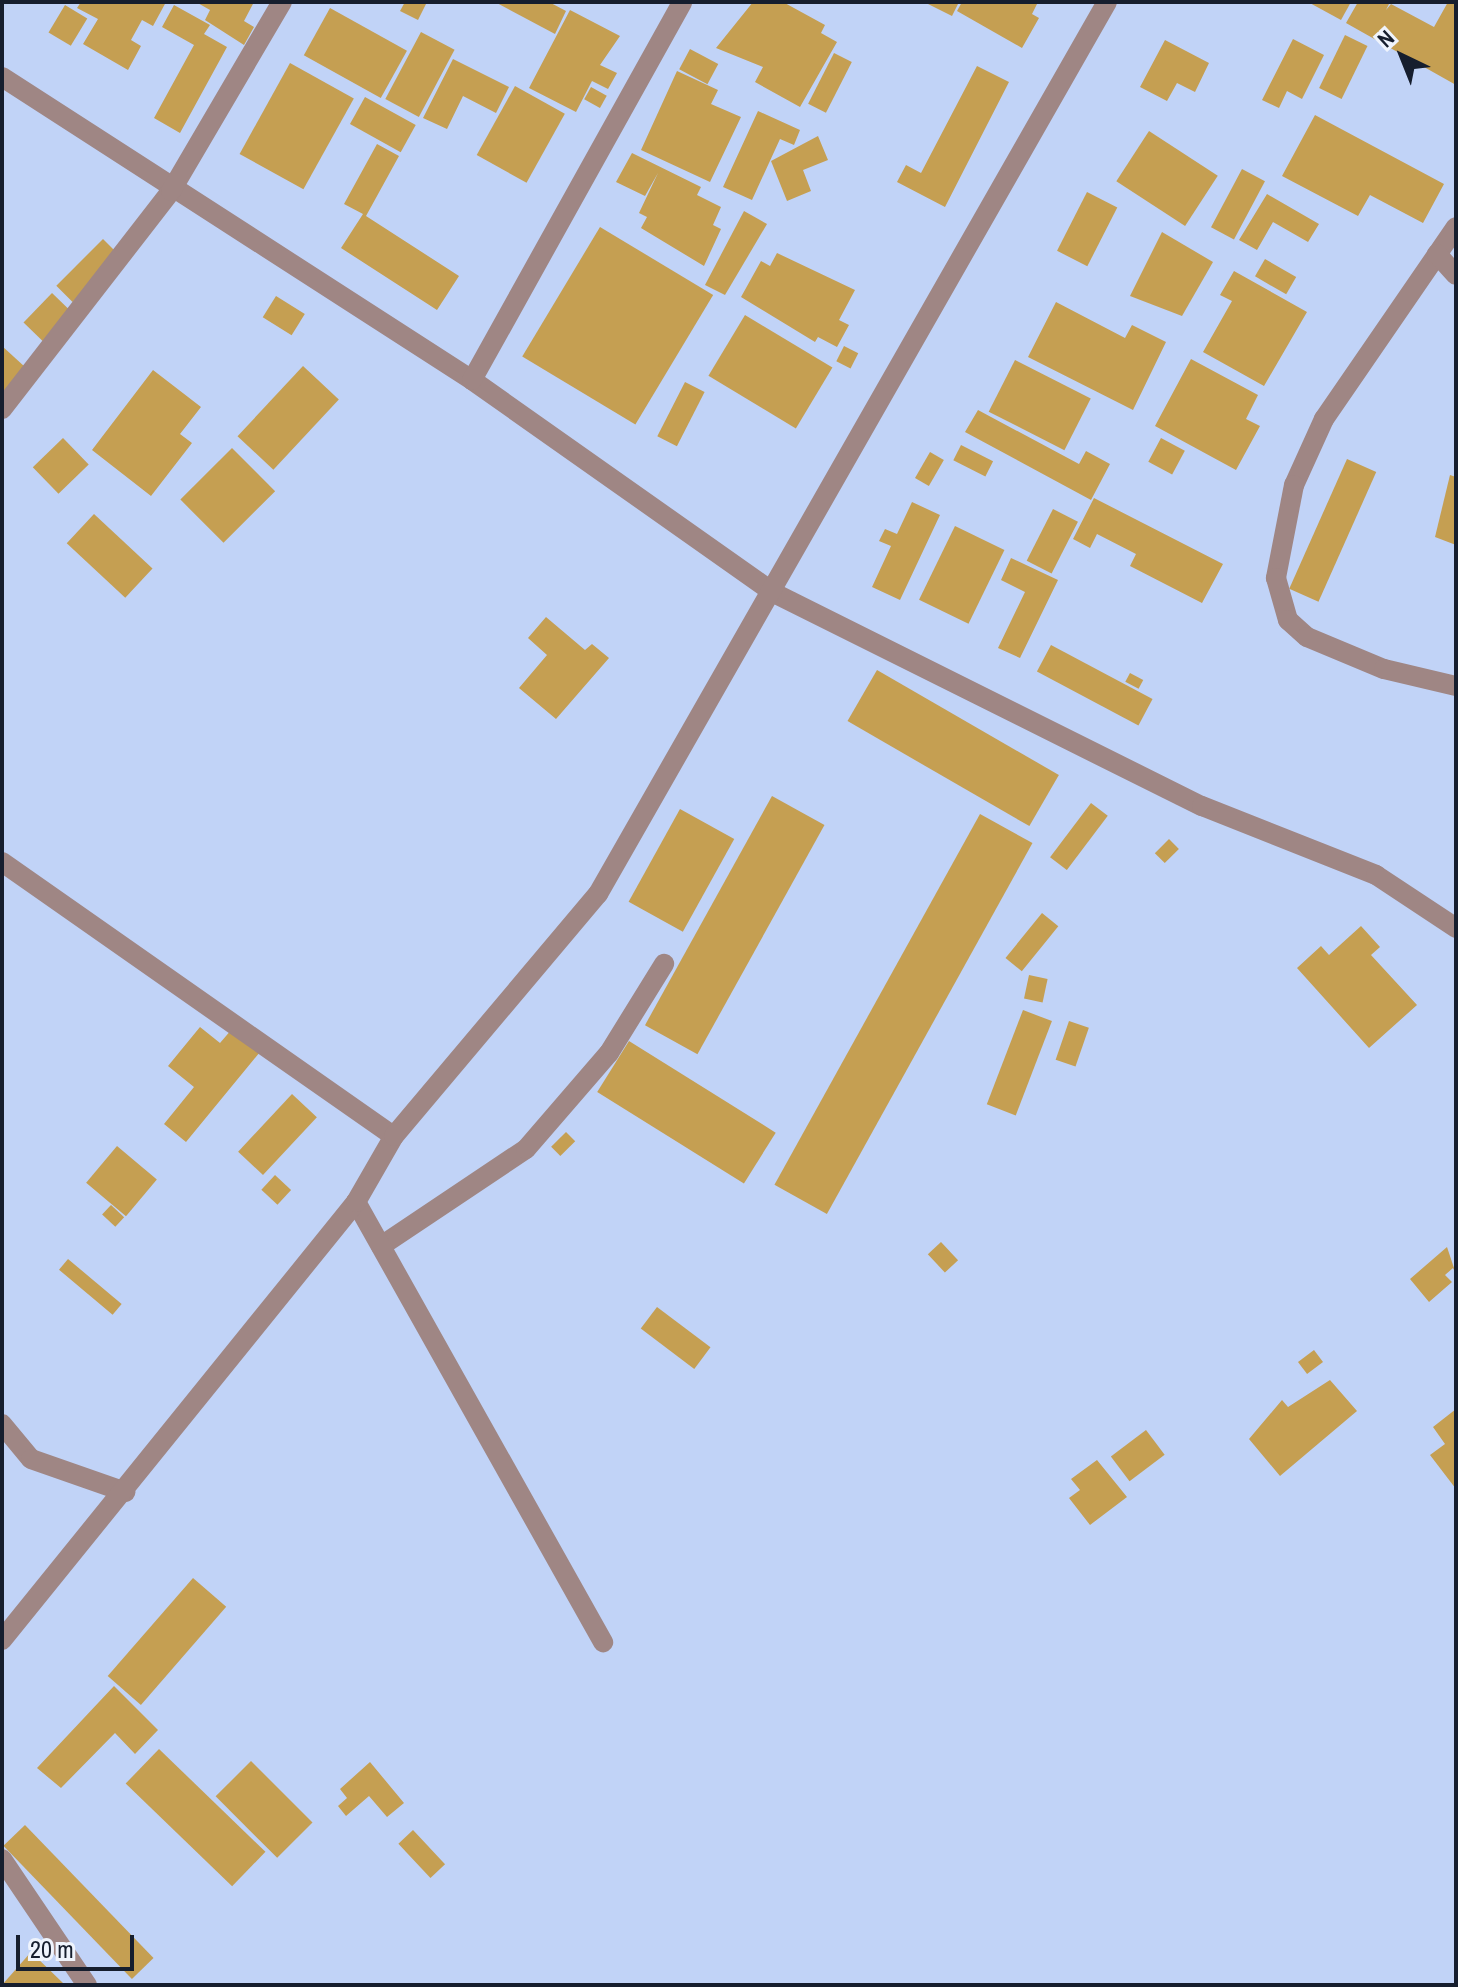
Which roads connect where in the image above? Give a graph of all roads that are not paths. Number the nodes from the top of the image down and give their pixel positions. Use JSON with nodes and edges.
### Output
{"nodes":[{"id":1,"x":282,"y":2,"type":"edge"},
{"id":2,"x":682,"y":2,"type":"edge"},
{"id":3,"x":1107,"y":2,"type":"edge"},
{"id":4,"x":2,"y":77,"type":"edge"},
{"id":5,"x":171,"y":191,"type":"junction"},
{"id":6,"x":1456,"y":227,"type":"edge"},
{"id":7,"x":1437,"y":254,"type":"junction"},
{"id":8,"x":1456,"y":275,"type":"edge"},
{"id":9,"x":472,"y":380,"type":"junction"},
{"id":10,"x":2,"y":409,"type":"edge"},
{"id":11,"x":772,"y":592,"type":"junction"},
{"id":12,"x":1456,"y":686,"type":"edge"},
{"id":13,"x":2,"y":862,"type":"edge"},
{"id":14,"x":1456,"y":928,"type":"edge"},
{"id":15,"x":664,"y":964,"type":"dead end"},
{"id":16,"x":394,"y":1136,"type":"junction"},
{"id":17,"x":356,"y":1202,"type":"junction"},
{"id":18,"x":381,"y":1246,"type":"junction"},
{"id":19,"x":2,"y":1424,"type":"edge"},
{"id":20,"x":125,"y":1492,"type":"junction"},
{"id":21,"x":2,"y":1640,"type":"edge"},
{"id":22,"x":603,"y":1642,"type":"dead end"},
{"id":23,"x":2,"y":1859,"type":"edge"},
{"id":24,"x":87,"y":1985,"type":"edge"}],
"edges":[{"from":1,"to":5,"type":"street"},
{"from":2,"to":9,"type":"street"},
{"from":3,"to":11,"type":"street"},
{"from":4,"to":5,"type":"street"},
{"from":5,"to":9,"type":"street"},
{"from":5,"to":10,"type":"street"},
{"from":6,"to":7,"type":"street"},
{"from":7,"to":8,"type":"street"},
{"from":7,"to":12,"type":"street"},
{"from":9,"to":11,"type":"street"},
{"from":11,"to":14,"type":"street"},
{"from":11,"to":16,"type":"street"},
{"from":13,"to":16,"type":"street"},
{"from":15,"to":18,"type":"street"},
{"from":16,"to":17,"type":"street"},
{"from":17,"to":18,"type":"street"},
{"from":17,"to":20,"type":"street"},
{"from":18,"to":22,"type":"street"},
{"from":19,"to":20,"type":"street"},
{"from":20,"to":21,"type":"street"},
{"from":23,"to":24,"type":"street"}]}
